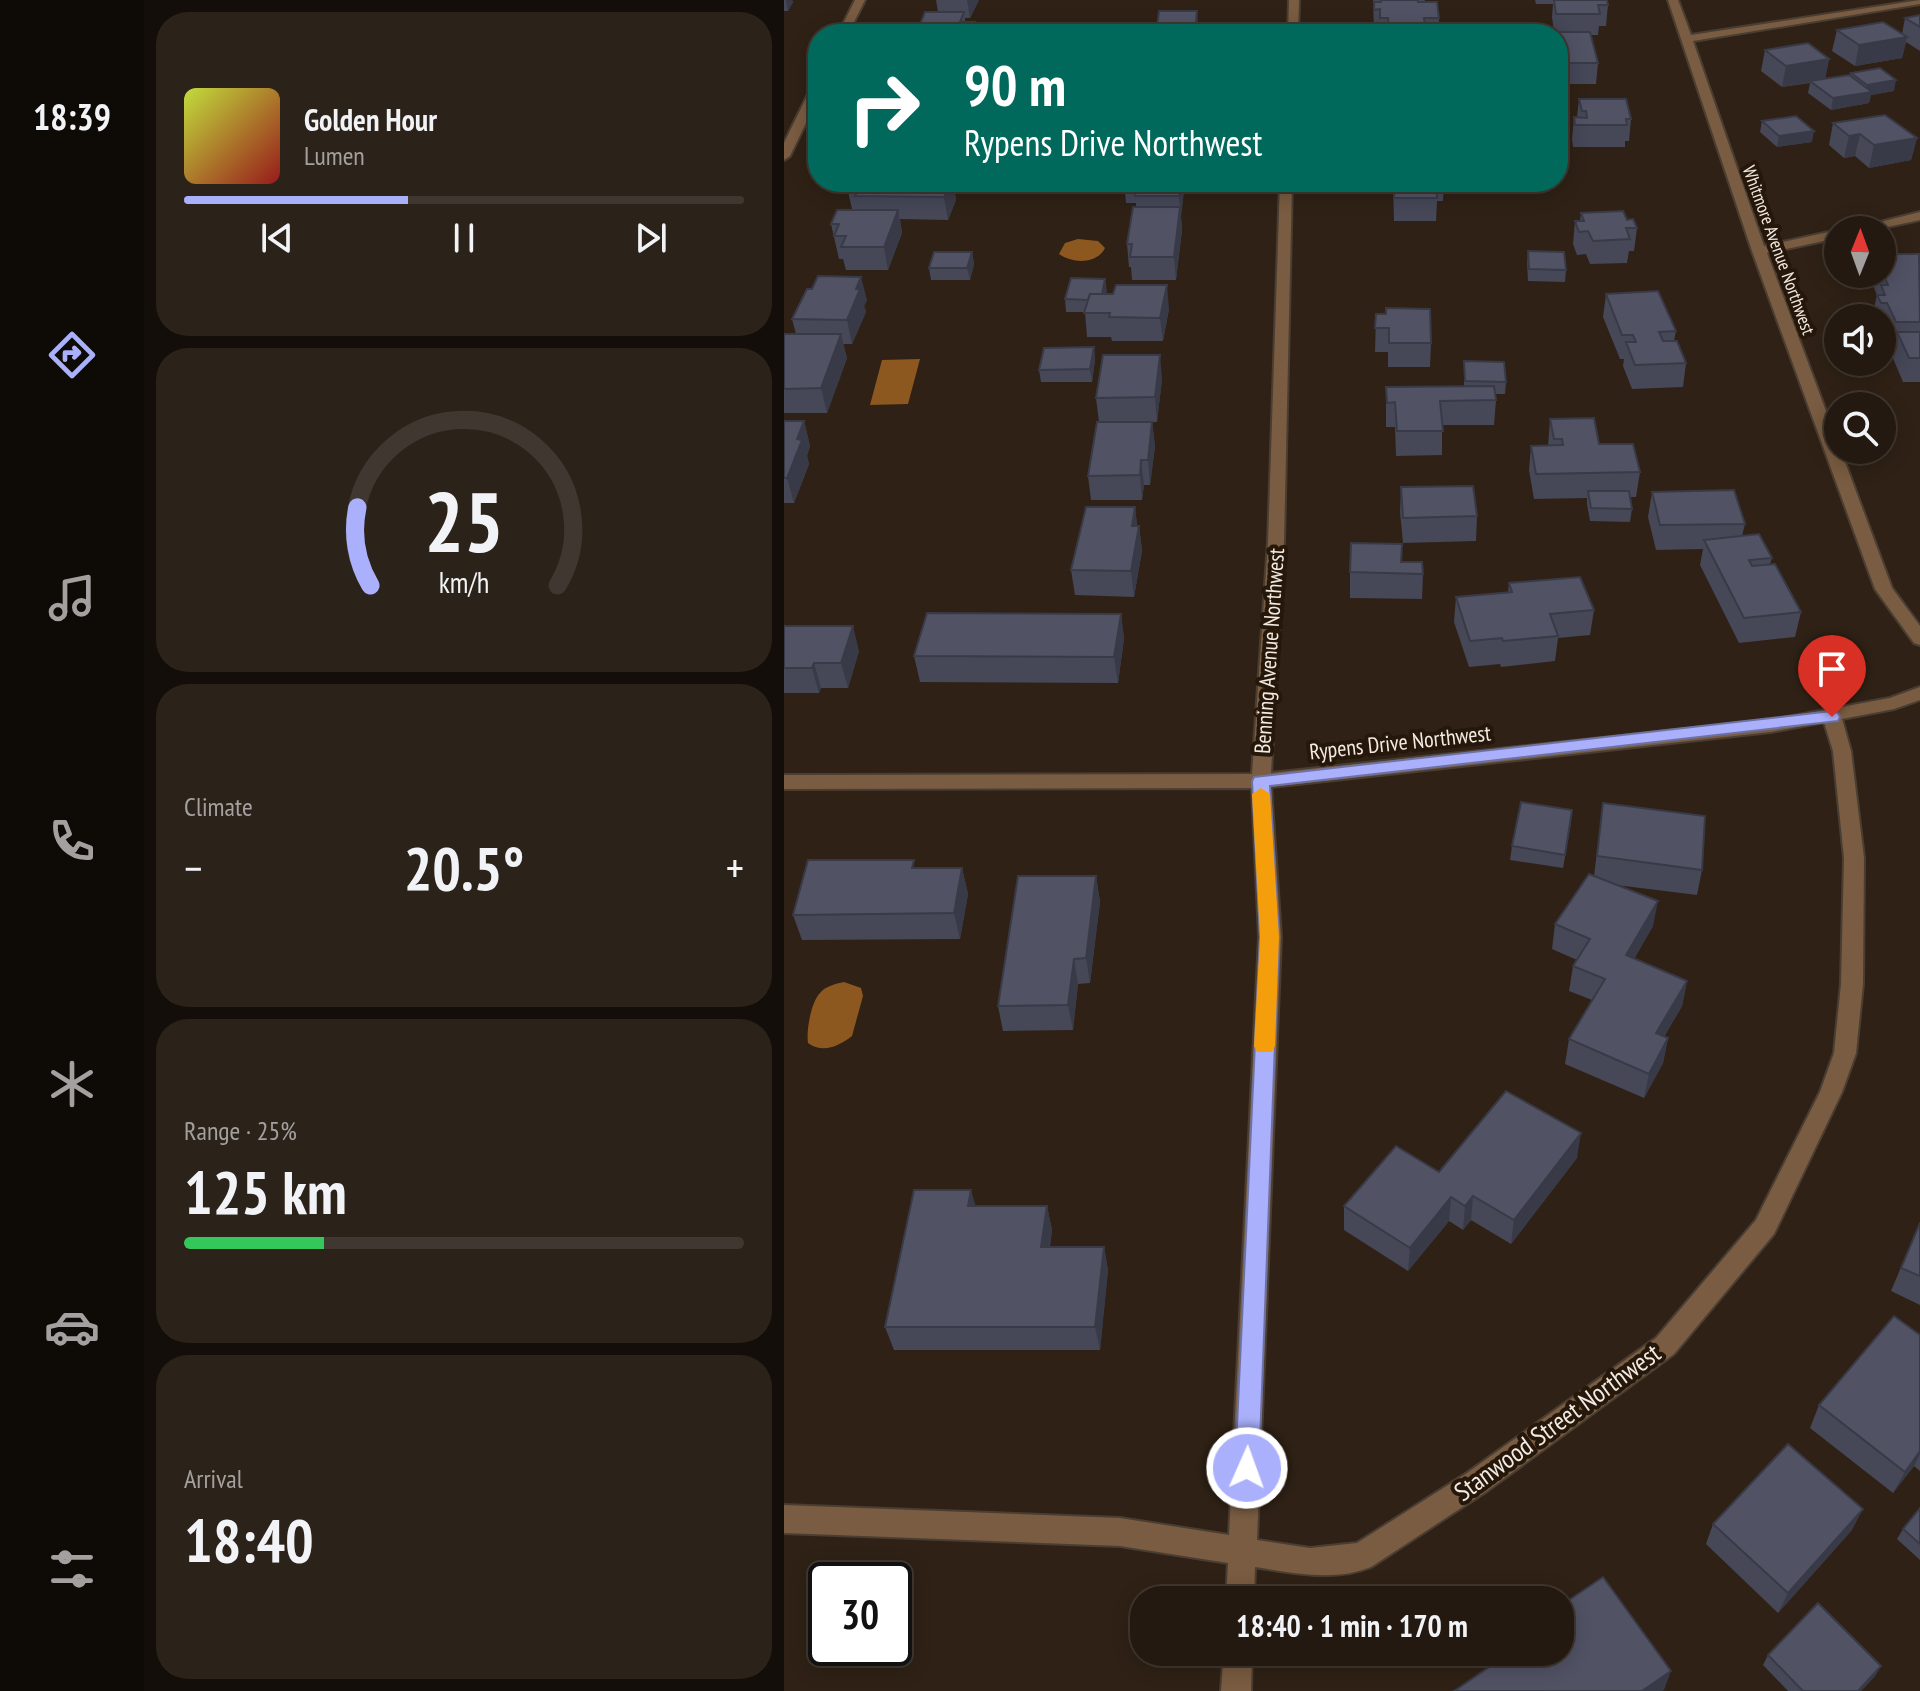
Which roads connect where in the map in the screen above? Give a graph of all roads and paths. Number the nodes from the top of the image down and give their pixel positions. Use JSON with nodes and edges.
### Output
{"nodes":[{"id":1,"x":860,"y":0,"type":"edge"},
{"id":2,"x":1294,"y":0,"type":"edge"},
{"id":3,"x":1673,"y":0,"type":"edge"},
{"id":4,"x":1920,"y":1,"type":"edge"},
{"id":5,"x":848,"y":24,"type":"edge"},
{"id":6,"x":1293,"y":24,"type":"edge"},
{"id":7,"x":1687,"y":39,"type":"junction"},
{"id":8,"x":808,"y":107,"type":"edge"},
{"id":9,"x":784,"y":156,"type":"edge"},
{"id":10,"x":1286,"y":192,"type":"edge"},
{"id":11,"x":1920,"y":216,"type":"edge"},
{"id":12,"x":1896,"y":221,"type":"edge"},
{"id":13,"x":1824,"y":237,"type":"edge"},
{"id":14,"x":1759,"y":251,"type":"junction"},
{"id":15,"x":1920,"y":639,"type":"edge"},
{"id":16,"x":1920,"y":693,"type":"edge"},
{"id":17,"x":1832,"y":717,"type":"junction"},
{"id":18,"x":1261,"y":781,"type":"junction"},
{"id":19,"x":784,"y":782,"type":"edge"},
{"id":20,"x":784,"y":1519,"type":"edge"},
{"id":21,"x":1243,"y":1553,"type":"junction"},
{"id":22,"x":1241,"y":1586,"type":"edge"},
{"id":23,"x":1237,"y":1666,"type":"edge"},
{"id":24,"x":1236,"y":1691,"type":"edge"}],
"edges":[{"from":1,"to":5,"type":"street"},
{"from":2,"to":6,"type":"street"},
{"from":3,"to":7,"type":"street","name":"Whitmore Avenue Northwest"},
{"from":4,"to":7,"type":"street"},
{"from":7,"to":14,"type":"street","name":"Whitmore Avenue Northwest"},
{"from":8,"to":9,"type":"street"},
{"from":10,"to":18,"type":"street","name":"Benning Avenue Northwest"},
{"from":11,"to":12,"type":"street"},
{"from":13,"to":14,"type":"street"},
{"from":14,"to":15,"type":"street","name":"Whitmore Avenue Northwest"},
{"from":16,"to":17,"type":"street","name":"Rypens Drive Northwest"},
{"from":17,"to":18,"type":"street","name":"Rypens Drive Northwest"},
{"from":17,"to":21,"type":"street","name":"Stanwood Street Northwest"},
{"from":18,"to":19,"type":"street","name":"Rypens Drive Northwest"},
{"from":18,"to":21,"type":"street","name":"Benning Avenue Northwest"},
{"from":20,"to":21,"type":"street","name":"Stanwood Street Northwest"},
{"from":21,"to":22,"type":"street","name":"Benning Avenue Northwest"},
{"from":23,"to":24,"type":"street"}]}
